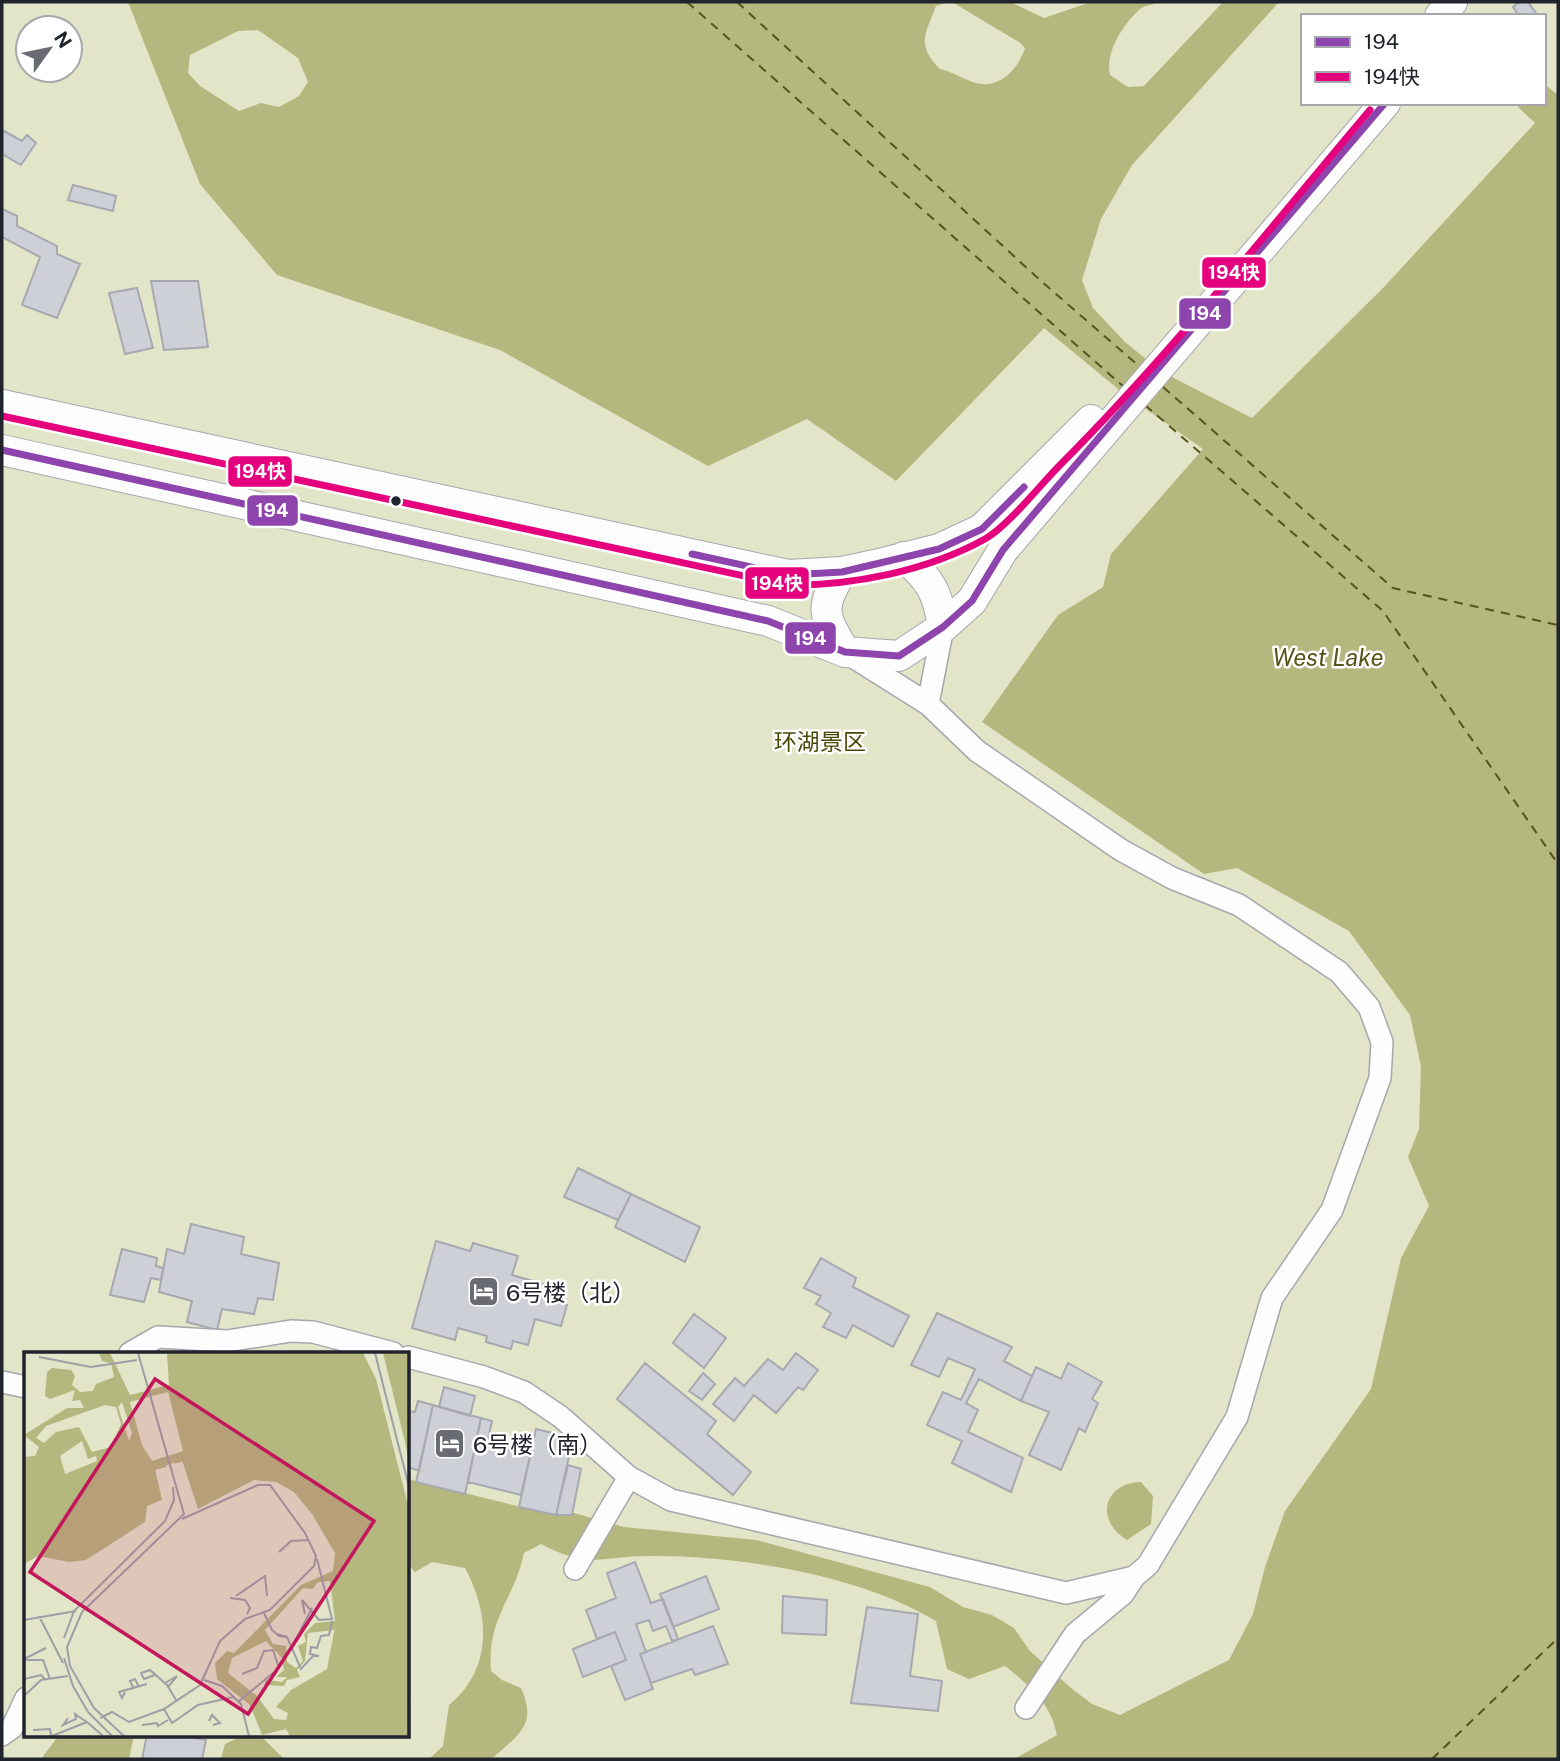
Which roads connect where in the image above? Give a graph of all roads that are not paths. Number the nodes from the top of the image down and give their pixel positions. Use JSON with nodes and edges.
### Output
{"nodes":[{"id":1,"x":1360,"y":105,"type":"edge"},
{"id":2,"x":1383,"y":105,"type":"edge"},
{"id":3,"x":1161,"y":352,"type":"junction"},
{"id":4,"x":2,"y":405,"type":"edge"},
{"id":5,"x":1116,"y":405,"type":"junction"},
{"id":6,"x":2,"y":450,"type":"edge"},
{"id":7,"x":904,"y":557,"type":"junction"},
{"id":8,"x":842,"y":572,"type":"junction"},
{"id":9,"x":943,"y":627,"type":"junction"},
{"id":10,"x":845,"y":652,"type":"junction"},
{"id":11,"x":929,"y":704,"type":"junction"},
{"id":12,"x":132,"y":1352,"type":"edge"},
{"id":13,"x":389,"y":1352,"type":"edge"},
{"id":14,"x":410,"y":1358,"type":"edge"},
{"id":15,"x":2,"y":1382,"type":"edge"},
{"id":16,"x":24,"y":1387,"type":"edge"},
{"id":17,"x":629,"y":1477,"type":"junction"},
{"id":18,"x":575,"y":1569,"type":"dead end"},
{"id":19,"x":1134,"y":1577,"type":"junction"},
{"id":20,"x":1066,"y":1592,"type":"junction"},
{"id":21,"x":1079,"y":1630,"type":"junction"},
{"id":22,"x":24,"y":1702,"type":"edge"},
{"id":23,"x":1026,"y":1708,"type":"dead end"},
{"id":24,"x":2,"y":1735,"type":"edge"}],
"edges":[{"from":1,"to":3,"type":"main road"},
{"from":2,"to":3,"type":"main road"},
{"from":3,"to":5,"type":"main road"},
{"from":4,"to":8,"type":"main road"},
{"from":5,"to":7,"type":"main road"},
{"from":5,"to":9,"type":"main road"},
{"from":6,"to":10,"type":"main road"},
{"from":7,"to":8,"type":"main road"},
{"from":7,"to":9,"type":"main road"},
{"from":8,"to":10,"type":"main road"},
{"from":9,"to":10,"type":"main road"},
{"from":9,"to":11,"type":"street"},
{"from":10,"to":11,"type":"street"},
{"from":11,"to":19,"type":"street"},
{"from":12,"to":13,"type":"street"},
{"from":14,"to":17,"type":"street"},
{"from":15,"to":16,"type":"street"},
{"from":17,"to":18,"type":"street"},
{"from":17,"to":20,"type":"street"},
{"from":19,"to":20,"type":"street"},
{"from":19,"to":21,"type":"street"},
{"from":20,"to":21,"type":"street"},
{"from":21,"to":23,"type":"street"},
{"from":22,"to":24,"type":"street"}]}
